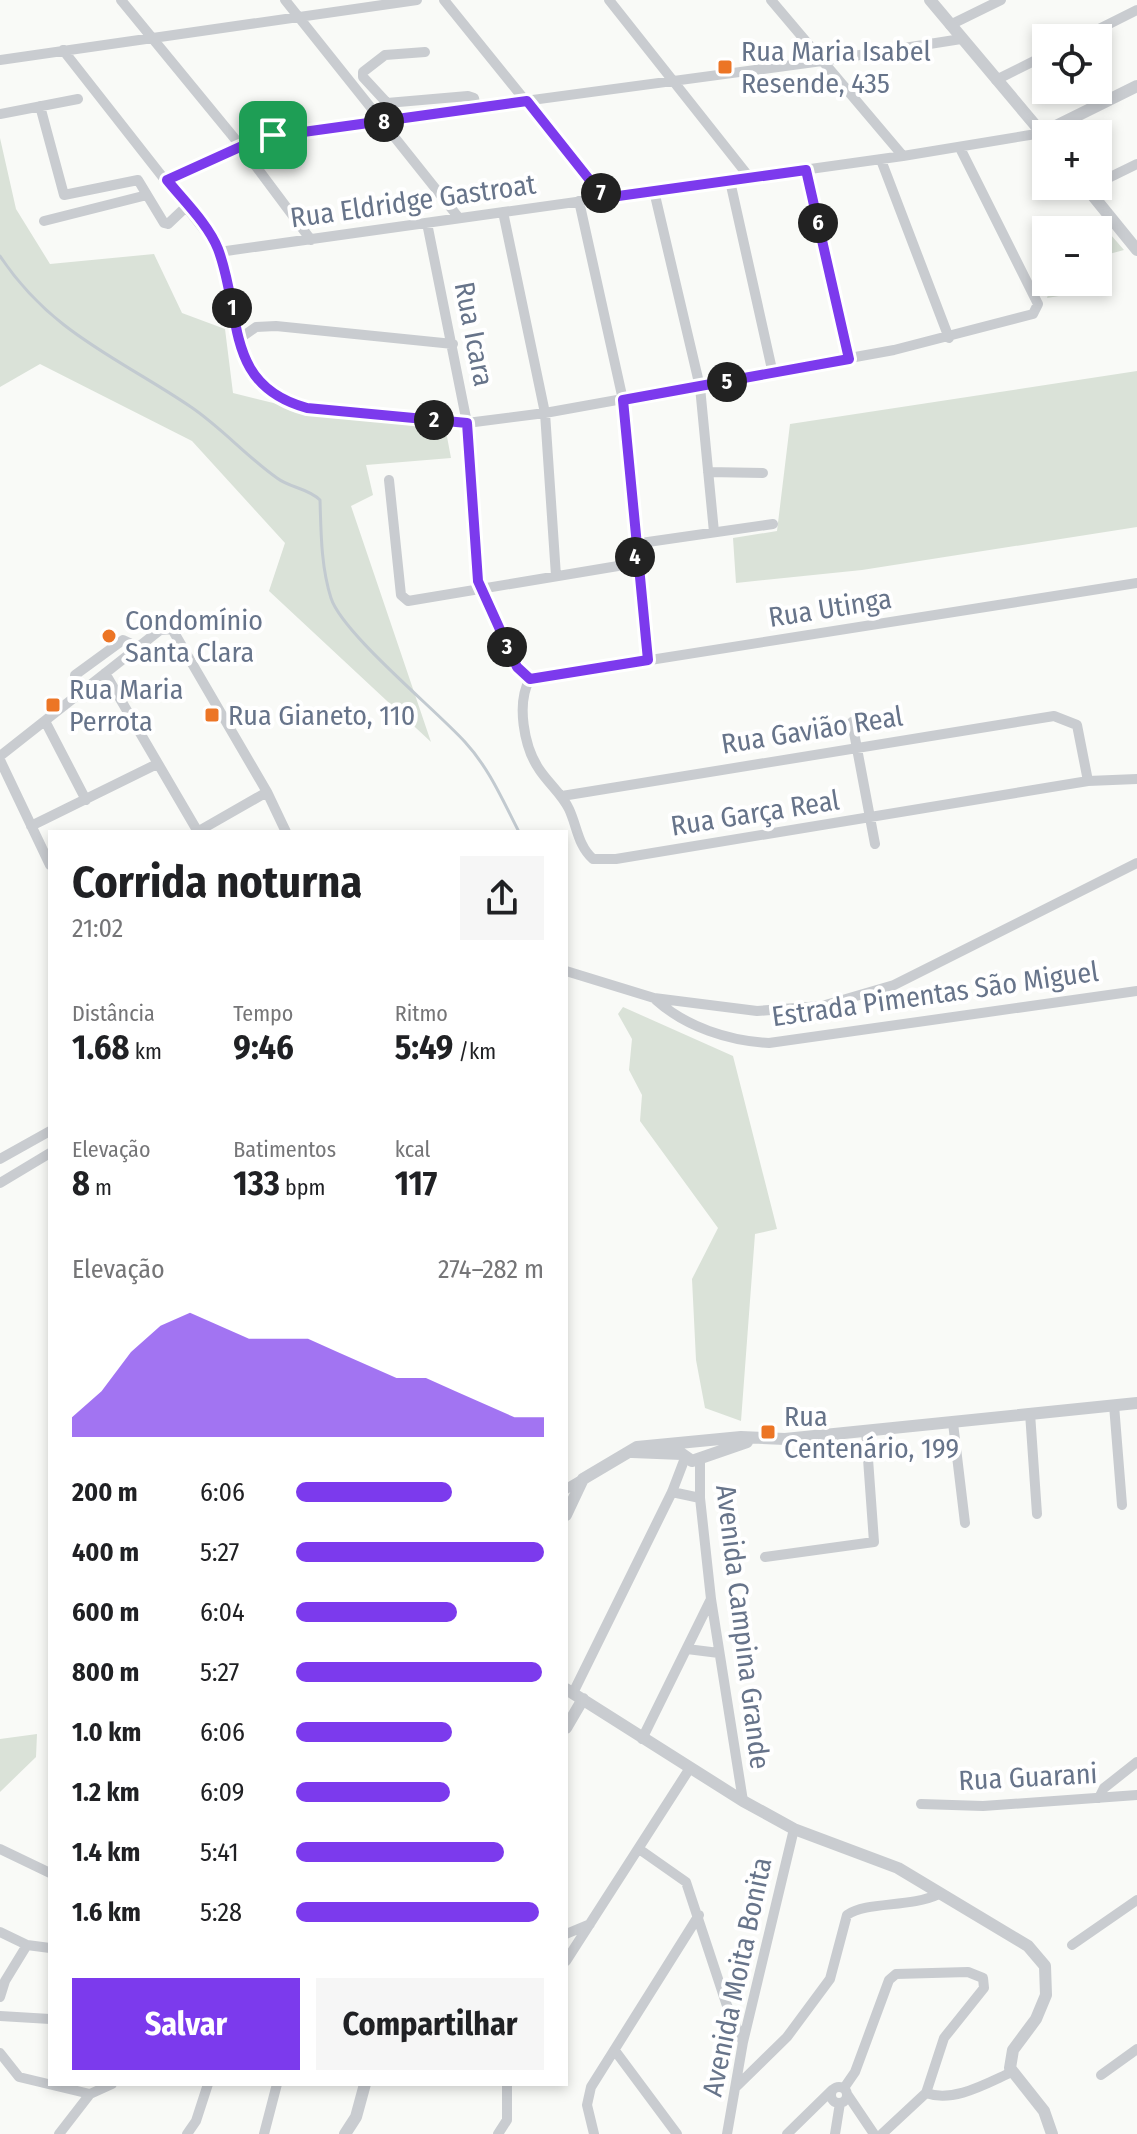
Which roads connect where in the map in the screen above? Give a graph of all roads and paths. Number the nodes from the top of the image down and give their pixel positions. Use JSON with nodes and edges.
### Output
{"nodes":[{"id":1,"x":121,"y":0,"type":"edge"},
{"id":2,"x":285,"y":0,"type":"edge"},
{"id":3,"x":417,"y":0,"type":"edge"},
{"id":4,"x":444,"y":0,"type":"edge"},
{"id":5,"x":609,"y":0,"type":"edge"},
{"id":6,"x":771,"y":0,"type":"edge"},
{"id":7,"x":930,"y":0,"type":"edge"},
{"id":8,"x":1001,"y":0,"type":"edge"},
{"id":9,"x":1137,"y":10,"type":"edge"},
{"id":10,"x":299,"y":16,"type":"junction"},
{"id":11,"x":1109,"y":24,"type":"edge"},
{"id":12,"x":950,"y":25,"type":"junction"},
{"id":13,"x":152,"y":36,"type":"junction"},
{"id":14,"x":961,"y":39,"type":"junction"},
{"id":15,"x":63,"y":50,"type":"junction"},
{"id":16,"x":425,"y":52,"type":"dead end"},
{"id":17,"x":0,"y":60,"type":"edge"},
{"id":18,"x":822,"y":61,"type":"junction"},
{"id":19,"x":1032,"y":62,"type":"edge"},
{"id":20,"x":996,"y":80,"type":"junction"},
{"id":21,"x":672,"y":81,"type":"junction"},
{"id":22,"x":1137,"y":86,"type":"edge"},
{"id":23,"x":78,"y":99,"type":"dead end"},
{"id":24,"x":527,"y":101,"type":"junction"},
{"id":25,"x":40,"y":106,"type":"junction"},
{"id":26,"x":476,"y":108,"type":"junction"},
{"id":27,"x":0,"y":114,"type":"edge"},
{"id":28,"x":1074,"y":120,"type":"edge"},
{"id":29,"x":385,"y":122,"type":"junction"},
{"id":30,"x":1032,"y":122,"type":"edge"},
{"id":31,"x":1032,"y":138,"type":"edge"},
{"id":32,"x":240,"y":145,"type":"junction"},
{"id":33,"x":960,"y":148,"type":"junction"},
{"id":34,"x":903,"y":156,"type":"junction"},
{"id":35,"x":881,"y":160,"type":"junction"},
{"id":36,"x":1137,"y":164,"type":"edge"},
{"id":37,"x":806,"y":170,"type":"junction"},
{"id":38,"x":1112,"y":176,"type":"edge"},
{"id":39,"x":750,"y":178,"type":"junction"},
{"id":40,"x":167,"y":180,"type":"junction"},
{"id":41,"x":730,"y":181,"type":"junction"},
{"id":42,"x":654,"y":191,"type":"junction"},
{"id":43,"x":147,"y":195,"type":"junction"},
{"id":44,"x":604,"y":198,"type":"junction"},
{"id":45,"x":1100,"y":200,"type":"edge"},
{"id":46,"x":579,"y":201,"type":"junction"},
{"id":47,"x":187,"y":206,"type":"junction"},
{"id":48,"x":503,"y":212,"type":"junction"},
{"id":49,"x":459,"y":218,"type":"junction"},
{"id":50,"x":44,"y":221,"type":"dead end"},
{"id":51,"x":427,"y":223,"type":"junction"},
{"id":52,"x":311,"y":240,"type":"junction"},
{"id":53,"x":1137,"y":250,"type":"edge"},
{"id":54,"x":219,"y":252,"type":"junction"},
{"id":55,"x":949,"y":338,"type":"junction"},
{"id":56,"x":239,"y":339,"type":"junction"},
{"id":57,"x":453,"y":344,"type":"junction"},
{"id":58,"x":849,"y":359,"type":"junction"},
{"id":59,"x":773,"y":374,"type":"junction"},
{"id":60,"x":700,"y":387,"type":"junction"},
{"id":61,"x":623,"y":400,"type":"junction"},
{"id":62,"x":545,"y":413,"type":"junction"},
{"id":63,"x":467,"y":423,"type":"junction"},
{"id":64,"x":708,"y":472,"type":"junction"},
{"id":65,"x":763,"y":473,"type":"dead end"},
{"id":66,"x":389,"y":480,"type":"dead end"},
{"id":67,"x":773,"y":524,"type":"dead end"},
{"id":68,"x":714,"y":532,"type":"junction"},
{"id":69,"x":634,"y":544,"type":"junction"},
{"id":70,"x":636,"y":563,"type":"junction"},
{"id":71,"x":556,"y":576,"type":"junction"},
{"id":72,"x":1137,"y":583,"type":"edge"},
{"id":73,"x":481,"y":588,"type":"junction"},
{"id":74,"x":138,"y":647,"type":"junction"},
{"id":75,"x":648,"y":660,"type":"junction"},
{"id":76,"x":105,"y":673,"type":"junction"},
{"id":77,"x":530,"y":679,"type":"junction"},
{"id":78,"x":77,"y":695,"type":"junction"},
{"id":79,"x":45,"y":721,"type":"junction"},
{"id":80,"x":852,"y":722,"type":"dead end"},
{"id":81,"x":858,"y":746,"type":"junction"},
{"id":82,"x":0,"y":758,"type":"edge"},
{"id":83,"x":157,"y":764,"type":"junction"},
{"id":84,"x":1137,"y":776,"type":"edge"},
{"id":85,"x":1088,"y":781,"type":"junction"},
{"id":86,"x":267,"y":792,"type":"junction"},
{"id":87,"x":562,"y":796,"type":"junction"},
{"id":88,"x":86,"y":800,"type":"junction"},
{"id":89,"x":869,"y":818,"type":"junction"},
{"id":90,"x":31,"y":826,"type":"junction"},
{"id":91,"x":197,"y":830,"type":"edge"},
{"id":92,"x":201,"y":830,"type":"edge"},
{"id":93,"x":285,"y":830,"type":"edge"},
{"id":94,"x":875,"y":844,"type":"dead end"},
{"id":95,"x":48,"y":861,"type":"edge"},
{"id":96,"x":1137,"y":863,"type":"edge"},
{"id":97,"x":568,"y":972,"type":"edge"},
{"id":98,"x":1137,"y":991,"type":"edge"},
{"id":99,"x":654,"y":998,"type":"junction"},
{"id":100,"x":48,"y":1132,"type":"edge"},
{"id":101,"x":48,"y":1154,"type":"edge"},
{"id":102,"x":0,"y":1159,"type":"edge"},
{"id":103,"x":0,"y":1183,"type":"edge"},
{"id":104,"x":1137,"y":1403,"type":"edge"},
{"id":105,"x":1114,"y":1405,"type":"junction"},
{"id":106,"x":1030,"y":1413,"type":"junction"},
{"id":107,"x":953,"y":1423,"type":"junction"},
{"id":108,"x":866,"y":1431,"type":"junction"},
{"id":109,"x":754,"y":1439,"type":"junction"},
{"id":110,"x":692,"y":1440,"type":"junction"},
{"id":111,"x":625,"y":1451,"type":"junction"},
{"id":112,"x":683,"y":1456,"type":"junction"},
{"id":113,"x":701,"y":1456,"type":"junction"},
{"id":114,"x":583,"y":1479,"type":"junction"},
{"id":115,"x":568,"y":1488,"type":"edge"},
{"id":116,"x":672,"y":1492,"type":"junction"},
{"id":117,"x":700,"y":1498,"type":"junction"},
{"id":118,"x":1122,"y":1505,"type":"dead end"},
{"id":119,"x":568,"y":1511,"type":"edge"},
{"id":120,"x":1037,"y":1514,"type":"dead end"},
{"id":121,"x":965,"y":1523,"type":"dead end"},
{"id":122,"x":765,"y":1557,"type":"dead end"},
{"id":123,"x":711,"y":1599,"type":"junction"},
{"id":124,"x":687,"y":1649,"type":"junction"},
{"id":125,"x":719,"y":1653,"type":"junction"},
{"id":126,"x":574,"y":1694,"type":"edge"},
{"id":127,"x":568,"y":1720,"type":"edge"},
{"id":128,"x":642,"y":1739,"type":"junction"},
{"id":129,"x":1137,"y":1762,"type":"edge"},
{"id":130,"x":690,"y":1768,"type":"junction"},
{"id":131,"x":1137,"y":1795,"type":"edge"},
{"id":132,"x":1099,"y":1798,"type":"junction"},
{"id":133,"x":743,"y":1801,"type":"junction"},
{"id":134,"x":921,"y":1804,"type":"dead end"},
{"id":135,"x":794,"y":1829,"type":"junction"},
{"id":136,"x":0,"y":1849,"type":"edge"},
{"id":137,"x":639,"y":1849,"type":"junction"},
{"id":138,"x":48,"y":1872,"type":"edge"},
{"id":139,"x":939,"y":1894,"type":"junction"},
{"id":140,"x":1137,"y":1900,"type":"edge"},
{"id":141,"x":699,"y":1915,"type":"junction"},
{"id":142,"x":592,"y":1923,"type":"junction"},
{"id":143,"x":0,"y":1932,"type":"edge"},
{"id":144,"x":568,"y":1933,"type":"edge"},
{"id":145,"x":27,"y":1945,"type":"junction"},
{"id":146,"x":1072,"y":1945,"type":"dead end"},
{"id":147,"x":48,"y":1948,"type":"edge"},
{"id":148,"x":568,"y":1958,"type":"edge"},
{"id":149,"x":0,"y":1997,"type":"edge"},
{"id":150,"x":0,"y":2016,"type":"edge"},
{"id":151,"x":48,"y":2019,"type":"edge"},
{"id":152,"x":743,"y":2042,"type":"junction"},
{"id":153,"x":1137,"y":2049,"type":"edge"},
{"id":154,"x":616,"y":2052,"type":"junction"},
{"id":155,"x":0,"y":2053,"type":"edge"},
{"id":156,"x":1012,"y":2072,"type":"junction"},
{"id":157,"x":1101,"y":2075,"type":"dead end"},
{"id":158,"x":48,"y":2084,"type":"edge"},
{"id":159,"x":57,"y":2086,"type":"edge"},
{"id":160,"x":108,"y":2086,"type":"edge"},
{"id":161,"x":207,"y":2086,"type":"edge"},
{"id":162,"x":276,"y":2086,"type":"edge"},
{"id":163,"x":364,"y":2086,"type":"edge"},
{"id":164,"x":507,"y":2086,"type":"edge"},
{"id":165,"x":737,"y":2086,"type":"junction"},
{"id":166,"x":926,"y":2093,"type":"junction"},
{"id":167,"x":90,"y":2094,"type":"junction"},
{"id":168,"x":844,"y":2095,"type":"junction"},
{"id":169,"x":59,"y":2134,"type":"edge"},
{"id":170,"x":187,"y":2134,"type":"edge"},
{"id":171,"x":264,"y":2134,"type":"edge"},
{"id":172,"x":345,"y":2134,"type":"edge"},
{"id":173,"x":498,"y":2134,"type":"edge"},
{"id":174,"x":594,"y":2134,"type":"edge"},
{"id":175,"x":677,"y":2134,"type":"edge"},
{"id":176,"x":727,"y":2134,"type":"edge"},
{"id":177,"x":787,"y":2134,"type":"edge"},
{"id":178,"x":835,"y":2134,"type":"edge"},
{"id":179,"x":874,"y":2134,"type":"edge"},
{"id":180,"x":882,"y":2134,"type":"edge"},
{"id":181,"x":1052,"y":2134,"type":"edge"}],
"edges":[{"from":1,"to":13,"type":"street"},
{"from":2,"to":10,"type":"street"},
{"from":3,"to":10,"type":"street"},
{"from":4,"to":24,"type":"street"},
{"from":5,"to":21,"type":"street"},
{"from":6,"to":18,"type":"street"},
{"from":7,"to":12,"type":"street"},
{"from":8,"to":12,"type":"street"},
{"from":9,"to":11,"type":"street"},
{"from":10,"to":13,"type":"street"},
{"from":10,"to":29,"type":"street"},
{"from":12,"to":14,"type":"street"},
{"from":13,"to":15,"type":"street"},
{"from":13,"to":32,"type":"street"},
{"from":14,"to":18,"type":"street"},
{"from":14,"to":20,"type":"street"},
{"from":15,"to":17,"type":"street"},
{"from":15,"to":40,"type":"street"},
{"from":16,"to":26,"type":"street"},
{"from":18,"to":21,"type":"street"},
{"from":18,"to":34,"type":"street"},
{"from":19,"to":20,"type":"street"},
{"from":20,"to":30,"type":"street"},
{"from":21,"to":24,"type":"street"},
{"from":21,"to":39,"type":"street"},
{"from":22,"to":28,"type":"street"},
{"from":23,"to":25,"type":"street"},
{"from":24,"to":26,"type":"street"},
{"from":24,"to":44,"type":"street"},
{"from":25,"to":27,"type":"street"},
{"from":25,"to":43,"type":"street"},
{"from":26,"to":29,"type":"street"},
{"from":29,"to":32,"type":"street"},
{"from":29,"to":49,"type":"street"},
{"from":31,"to":33,"type":"street","name":"Rua Eldridge Gastroat"},
{"from":32,"to":40,"type":"street"},
{"from":32,"to":52,"type":"street"},
{"from":33,"to":34,"type":"street","name":"Rua Eldridge Gastroat"},
{"from":33,"to":55,"type":"street"},
{"from":34,"to":35,"type":"street","name":"Rua Eldridge Gastroat"},
{"from":35,"to":37,"type":"street","name":"Rua Eldridge Gastroat"},
{"from":35,"to":55,"type":"street"},
{"from":36,"to":38,"type":"street"},
{"from":37,"to":39,"type":"street","name":"Rua Eldridge Gastroat"},
{"from":37,"to":58,"type":"street"},
{"from":39,"to":41,"type":"street","name":"Rua Eldridge Gastroat"},
{"from":40,"to":47,"type":"street"},
{"from":41,"to":42,"type":"street","name":"Rua Eldridge Gastroat"},
{"from":41,"to":59,"type":"street"},
{"from":42,"to":44,"type":"street","name":"Rua Eldridge Gastroat"},
{"from":42,"to":60,"type":"street"},
{"from":43,"to":47,"type":"street"},
{"from":43,"to":50,"type":"street"},
{"from":44,"to":46,"type":"street","name":"Rua Eldridge Gastroat"},
{"from":45,"to":53,"type":"street"},
{"from":46,"to":48,"type":"street","name":"Rua Eldridge Gastroat"},
{"from":46,"to":61,"type":"street"},
{"from":47,"to":54,"type":"street"},
{"from":48,"to":49,"type":"street","name":"Rua Eldridge Gastroat"},
{"from":48,"to":62,"type":"street"},
{"from":49,"to":51,"type":"street","name":"Rua Eldridge Gastroat"},
{"from":51,"to":52,"type":"street","name":"Rua Eldridge Gastroat"},
{"from":51,"to":57,"type":"street","name":"Rua Icara"},
{"from":52,"to":54,"type":"street","name":"Rua Eldridge Gastroat"},
{"from":54,"to":56,"type":"street"},
{"from":55,"to":58,"type":"street"},
{"from":56,"to":57,"type":"street"},
{"from":56,"to":63,"type":"street"},
{"from":57,"to":63,"type":"street","name":"Rua Icara"},
{"from":58,"to":59,"type":"street"},
{"from":59,"to":60,"type":"street"},
{"from":60,"to":61,"type":"street"},
{"from":60,"to":64,"type":"street"},
{"from":61,"to":62,"type":"street"},
{"from":61,"to":69,"type":"street"},
{"from":62,"to":63,"type":"street"},
{"from":62,"to":71,"type":"street"},
{"from":63,"to":73,"type":"street","name":"Rua Icara"},
{"from":64,"to":65,"type":"street"},
{"from":64,"to":68,"type":"street"},
{"from":66,"to":73,"type":"street"},
{"from":67,"to":68,"type":"street"},
{"from":68,"to":69,"type":"street"},
{"from":69,"to":70,"type":"street"},
{"from":70,"to":71,"type":"street"},
{"from":70,"to":75,"type":"street"},
{"from":71,"to":73,"type":"street"},
{"from":72,"to":75,"type":"street","name":"Rua Utinga"},
{"from":73,"to":77,"type":"street","name":"Rua Icara"},
{"from":74,"to":76,"type":"street"},
{"from":74,"to":78,"type":"street"},
{"from":74,"to":86,"type":"street"},
{"from":75,"to":77,"type":"street","name":"Rua Utinga"},
{"from":76,"to":78,"type":"street"},
{"from":76,"to":83,"type":"street"},
{"from":77,"to":87,"type":"street","name":"Rua Garça Real"},
{"from":78,"to":79,"type":"street"},
{"from":79,"to":82,"type":"street"},
{"from":79,"to":88,"type":"street"},
{"from":80,"to":81,"type":"street"},
{"from":81,"to":85,"type":"street","name":"Rua Gavião Real"},
{"from":81,"to":87,"type":"street","name":"Rua Gavião Real"},
{"from":81,"to":89,"type":"street"},
{"from":82,"to":90,"type":"street"},
{"from":83,"to":88,"type":"street"},
{"from":83,"to":91,"type":"street"},
{"from":84,"to":85,"type":"street","name":"Rua Garça Real"},
{"from":85,"to":89,"type":"street","name":"Rua Garça Real"},
{"from":86,"to":92,"type":"street"},
{"from":86,"to":93,"type":"street"},
{"from":87,"to":89,"type":"street","name":"Rua Garça Real"},
{"from":88,"to":90,"type":"street"},
{"from":89,"to":94,"type":"street"},
{"from":90,"to":95,"type":"street"},
{"from":96,"to":99,"type":"street"},
{"from":97,"to":99,"type":"street"},
{"from":98,"to":99,"type":"street","name":"Estrada Pimentas São Miguel"},
{"from":100,"to":102,"type":"street"},
{"from":101,"to":103,"type":"street"},
{"from":104,"to":105,"type":"street"},
{"from":105,"to":106,"type":"street"},
{"from":105,"to":118,"type":"street"},
{"from":106,"to":107,"type":"street"},
{"from":106,"to":120,"type":"street"},
{"from":107,"to":108,"type":"street"},
{"from":107,"to":121,"type":"street"},
{"from":108,"to":109,"type":"street"},
{"from":108,"to":122,"type":"street"},
{"from":109,"to":110,"type":"street"},
{"from":109,"to":113,"type":"street"},
{"from":110,"to":111,"type":"street"},
{"from":110,"to":112,"type":"street"},
{"from":110,"to":113,"type":"street"},
{"from":111,"to":112,"type":"street"},
{"from":111,"to":114,"type":"street"},
{"from":112,"to":113,"type":"street"},
{"from":112,"to":116,"type":"street"},
{"from":113,"to":117,"type":"street","name":"Avenida Campina Grande"},
{"from":114,"to":115,"type":"street"},
{"from":114,"to":119,"type":"street"},
{"from":116,"to":117,"type":"street"},
{"from":116,"to":126,"type":"street"},
{"from":117,"to":123,"type":"street","name":"Avenida Campina Grande"},
{"from":123,"to":124,"type":"street"},
{"from":123,"to":125,"type":"street","name":"Avenida Campina Grande"},
{"from":124,"to":125,"type":"street"},
{"from":124,"to":128,"type":"street"},
{"from":125,"to":133,"type":"street","name":"Avenida Campina Grande"},
{"from":126,"to":127,"type":"street"},
{"from":126,"to":128,"type":"street"},
{"from":128,"to":130,"type":"street"},
{"from":129,"to":132,"type":"street"},
{"from":130,"to":133,"type":"street"},
{"from":130,"to":137,"type":"street"},
{"from":131,"to":132,"type":"street","name":"Rua Guarani"},
{"from":132,"to":134,"type":"street","name":"Rua Guarani"},
{"from":133,"to":135,"type":"street"},
{"from":135,"to":139,"type":"street"},
{"from":135,"to":152,"type":"street","name":"Avenida Moita Bonita"},
{"from":136,"to":138,"type":"street"},
{"from":137,"to":141,"type":"street"},
{"from":137,"to":142,"type":"street"},
{"from":139,"to":156,"type":"street"},
{"from":139,"to":165,"type":"street"},
{"from":140,"to":146,"type":"street"},
{"from":141,"to":152,"type":"street"},
{"from":141,"to":154,"type":"street"},
{"from":142,"to":144,"type":"street"},
{"from":142,"to":148,"type":"street"},
{"from":143,"to":145,"type":"street"},
{"from":145,"to":147,"type":"street"},
{"from":145,"to":149,"type":"street"},
{"from":150,"to":151,"type":"street"},
{"from":152,"to":165,"type":"street","name":"Avenida Moita Bonita"},
{"from":153,"to":157,"type":"street"},
{"from":154,"to":174,"type":"street"},
{"from":154,"to":175,"type":"street"},
{"from":155,"to":158,"type":"street"},
{"from":156,"to":166,"type":"street"},
{"from":156,"to":181,"type":"street"},
{"from":159,"to":167,"type":"street"},
{"from":160,"to":167,"type":"street"},
{"from":161,"to":170,"type":"street"},
{"from":162,"to":171,"type":"street"},
{"from":163,"to":172,"type":"street"},
{"from":164,"to":173,"type":"street"},
{"from":165,"to":176,"type":"street","name":"Avenida Moita Bonita"},
{"from":166,"to":168,"type":"street"},
{"from":166,"to":180,"type":"street"},
{"from":167,"to":169,"type":"street"},
{"from":168,"to":177,"type":"street"},
{"from":168,"to":178,"type":"street"},
{"from":168,"to":179,"type":"street"}]}
